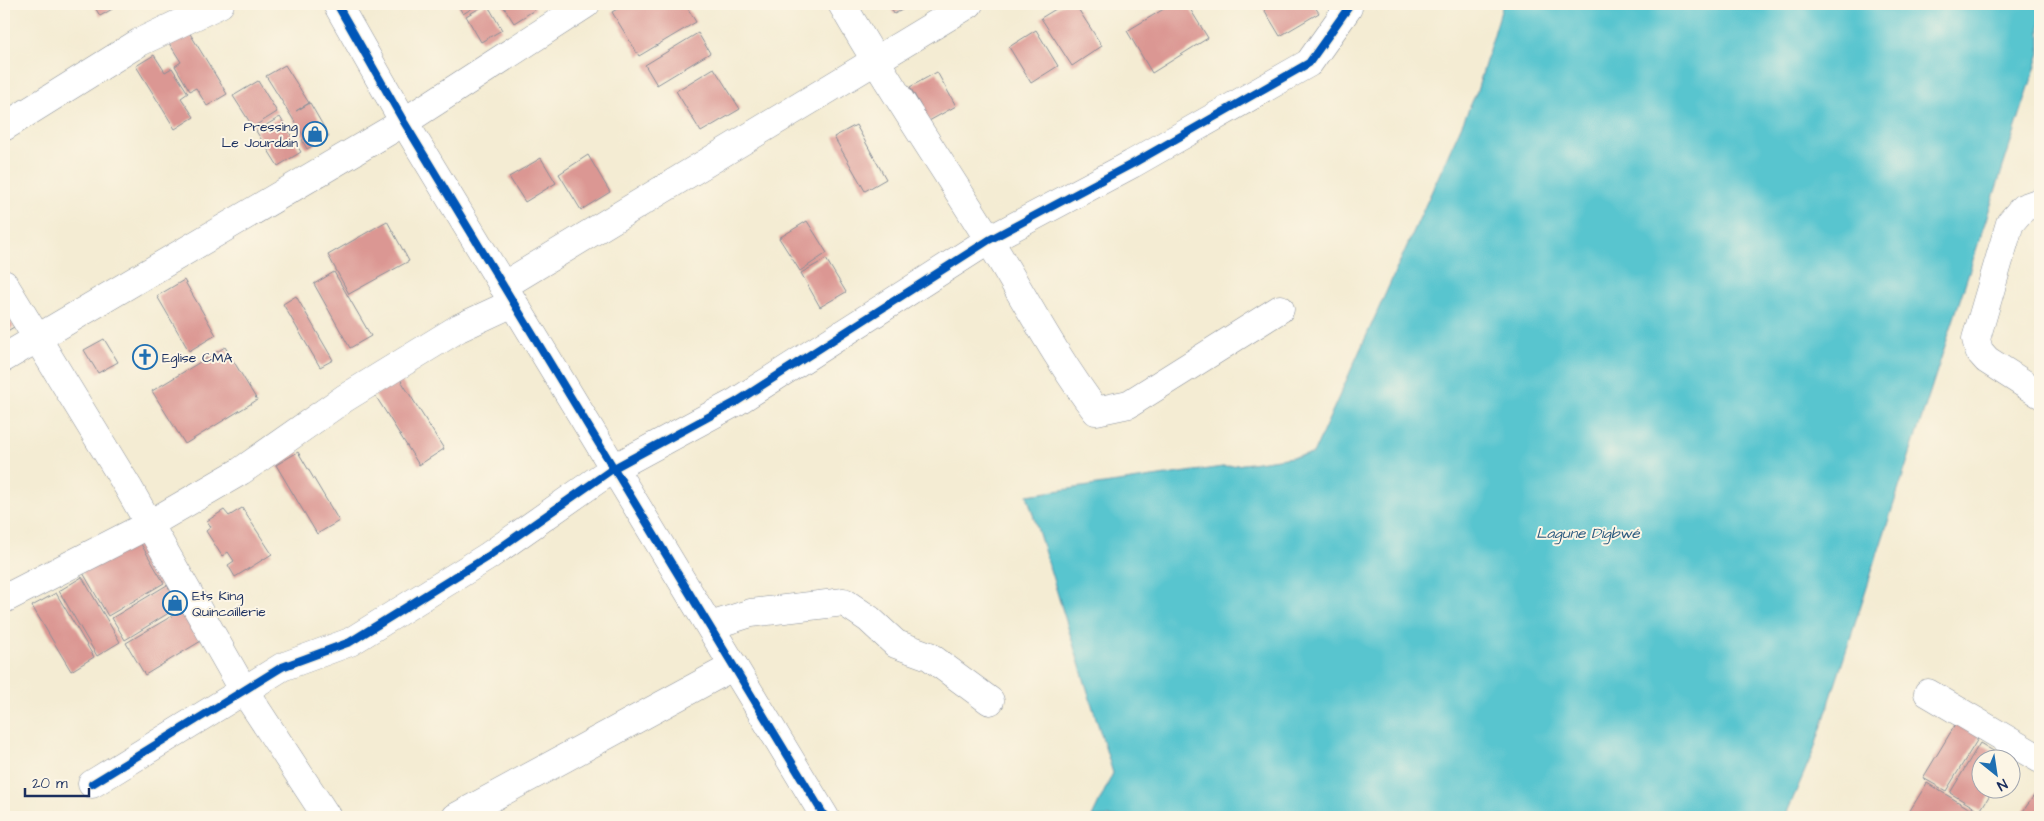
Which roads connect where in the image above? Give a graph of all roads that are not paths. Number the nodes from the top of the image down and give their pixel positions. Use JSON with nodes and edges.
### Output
{"nodes":[{"id":1,"x":220,"y":4,"type":"edge"},
{"id":2,"x":337,"y":4,"type":"edge"},
{"id":3,"x":586,"y":4,"type":"edge"},
{"id":4,"x":842,"y":4,"type":"edge"},
{"id":5,"x":969,"y":4,"type":"edge"},
{"id":6,"x":1347,"y":4,"type":"edge"},
{"id":7,"x":874,"y":61,"type":"junction"},
{"id":8,"x":404,"y":122,"type":"junction"},
{"id":9,"x":4,"y":127,"type":"edge"},
{"id":10,"x":2040,"y":202,"type":"edge"},
{"id":11,"x":989,"y":240,"type":"junction"},
{"id":12,"x":4,"y":284,"type":"edge"},
{"id":13,"x":508,"y":295,"type":"junction"},
{"id":14,"x":1280,"y":309,"type":"dead end"},
{"id":15,"x":36,"y":338,"type":"junction"},
{"id":16,"x":4,"y":358,"type":"edge"},
{"id":17,"x":2040,"y":394,"type":"edge"},
{"id":18,"x":614,"y":468,"type":"junction"},
{"id":19,"x":148,"y":525,"type":"junction"},
{"id":20,"x":4,"y":599,"type":"edge"},
{"id":21,"x":710,"y":626,"type":"junction"},
{"id":22,"x":734,"y":666,"type":"junction"},
{"id":23,"x":243,"y":689,"type":"junction"},
{"id":24,"x":1928,"y":694,"type":"dead end"},
{"id":25,"x":990,"y":701,"type":"dead end"},
{"id":26,"x":2040,"y":759,"type":"edge"},
{"id":27,"x":92,"y":784,"type":"dead end"},
{"id":28,"x":327,"y":817,"type":"edge"},
{"id":29,"x":456,"y":817,"type":"edge"},
{"id":30,"x":826,"y":817,"type":"edge"}],
"edges":[{"from":1,"to":9,"type":"street"},
{"from":2,"to":8,"type":"street"},
{"from":3,"to":8,"type":"street"},
{"from":4,"to":7,"type":"street"},
{"from":5,"to":7,"type":"street"},
{"from":6,"to":11,"type":"street"},
{"from":7,"to":11,"type":"street"},
{"from":7,"to":13,"type":"street"},
{"from":8,"to":13,"type":"street"},
{"from":8,"to":15,"type":"street"},
{"from":10,"to":17,"type":"street"},
{"from":11,"to":14,"type":"street"},
{"from":11,"to":18,"type":"street"},
{"from":12,"to":15,"type":"street"},
{"from":13,"to":18,"type":"street"},
{"from":13,"to":19,"type":"street"},
{"from":15,"to":16,"type":"street"},
{"from":15,"to":19,"type":"street"},
{"from":18,"to":21,"type":"street"},
{"from":18,"to":23,"type":"street"},
{"from":19,"to":20,"type":"street"},
{"from":19,"to":23,"type":"street"},
{"from":21,"to":22,"type":"street"},
{"from":21,"to":25,"type":"street"},
{"from":22,"to":29,"type":"street"},
{"from":22,"to":30,"type":"street"},
{"from":23,"to":27,"type":"street"},
{"from":23,"to":28,"type":"street"},
{"from":24,"to":26,"type":"street"}]}
